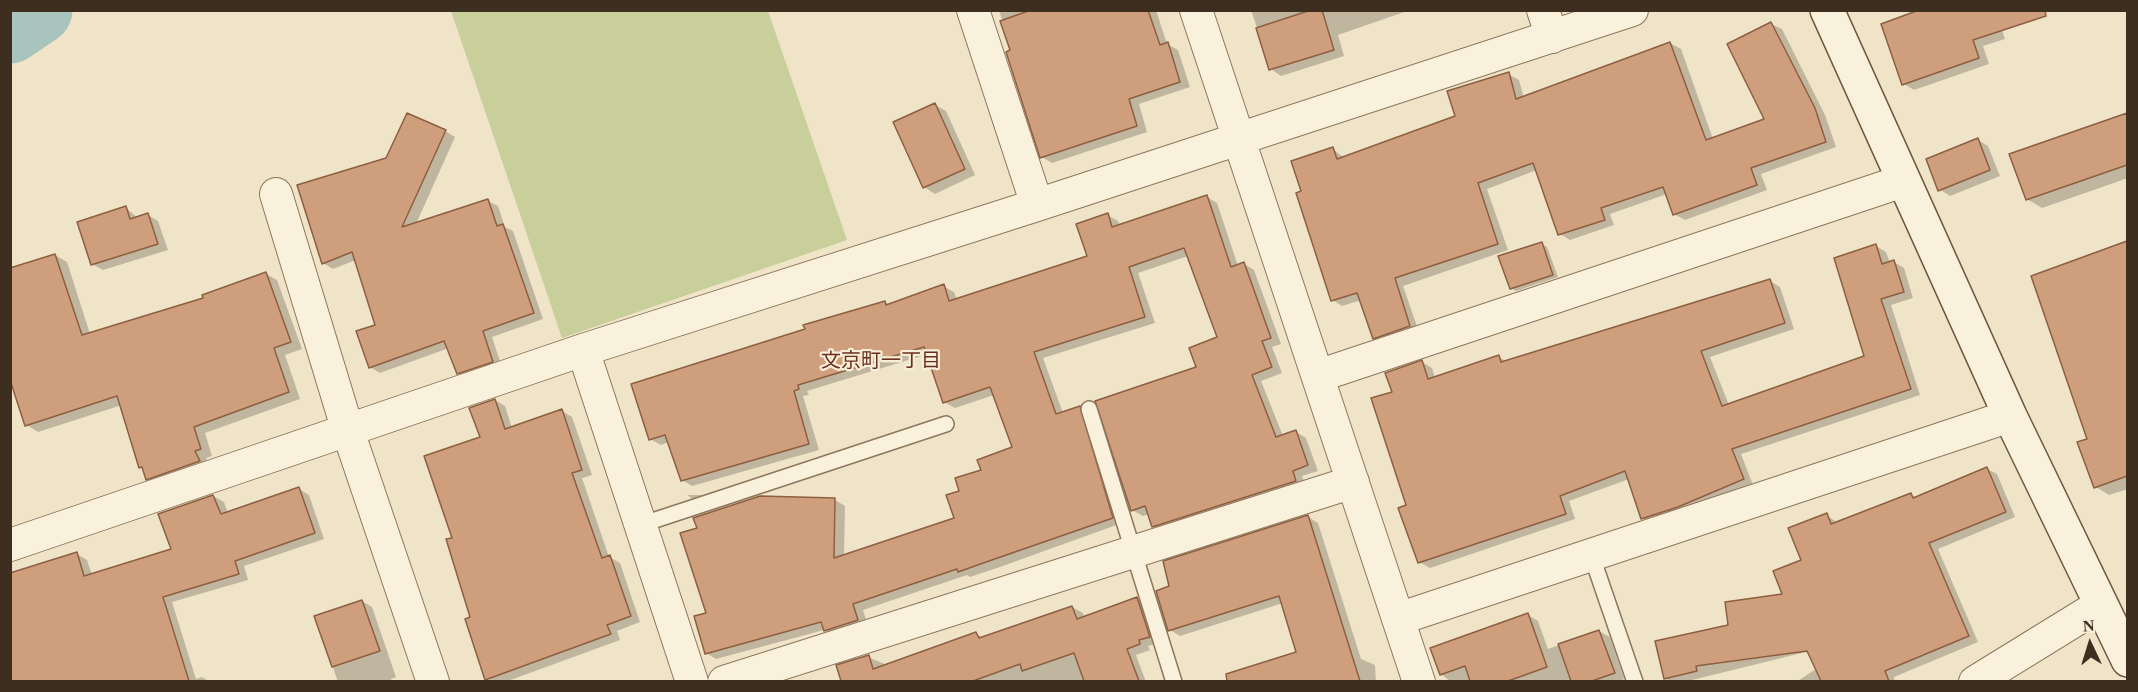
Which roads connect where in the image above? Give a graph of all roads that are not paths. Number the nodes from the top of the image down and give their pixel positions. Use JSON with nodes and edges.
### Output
{"nodes":[{"id":1,"x":973,"y":10,"type":"edge"},
{"id":2,"x":1196,"y":10,"type":"edge"},
{"id":3,"x":1632,"y":10,"type":"edge"},
{"id":4,"x":1827,"y":10,"type":"edge"},
{"id":5,"x":1547,"y":24,"type":"edge"},
{"id":6,"x":1239,"y":138,"type":"junction"},
{"id":7,"x":1904,"y":181,"type":"junction"},
{"id":8,"x":276,"y":194,"type":"dead end"},
{"id":9,"x":1037,"y":205,"type":"junction"},
{"id":10,"x":583,"y":350,"type":"junction"},
{"id":11,"x":1318,"y":376,"type":"junction"},
{"id":12,"x":1089,"y":409,"type":"dead end"},
{"id":13,"x":2010,"y":416,"type":"junction"},
{"id":14,"x":946,"y":424,"type":"dead end"},
{"id":15,"x":348,"y":431,"type":"junction"},
{"id":16,"x":1353,"y":482,"type":"junction"},
{"id":17,"x":640,"y":525,"type":"junction"},
{"id":18,"x":10,"y":545,"type":"edge"},
{"id":19,"x":1134,"y":551,"type":"junction"},
{"id":20,"x":1591,"y":554,"type":"junction"},
{"id":21,"x":2100,"y":605,"type":"junction"},
{"id":22,"x":1398,"y":619,"type":"junction"},
{"id":23,"x":2126,"y":654,"type":"edge"},
{"id":24,"x":433,"y":681,"type":"edge"},
{"id":25,"x":692,"y":681,"type":"edge"},
{"id":26,"x":724,"y":681,"type":"edge"},
{"id":27,"x":1174,"y":681,"type":"edge"},
{"id":28,"x":1419,"y":681,"type":"edge"},
{"id":29,"x":1635,"y":681,"type":"edge"},
{"id":30,"x":1975,"y":681,"type":"edge"}],
"edges":[{"from":1,"to":9,"type":"street"},
{"from":2,"to":6,"type":"street"},
{"from":3,"to":5,"type":"street"},
{"from":4,"to":7,"type":"street"},
{"from":5,"to":6,"type":"street"},
{"from":6,"to":9,"type":"street"},
{"from":6,"to":11,"type":"street"},
{"from":7,"to":11,"type":"street"},
{"from":7,"to":13,"type":"street"},
{"from":8,"to":15,"type":"street"},
{"from":9,"to":10,"type":"street"},
{"from":10,"to":15,"type":"street"},
{"from":10,"to":17,"type":"street"},
{"from":11,"to":16,"type":"street"},
{"from":12,"to":19,"type":"lane"},
{"from":13,"to":20,"type":"street"},
{"from":13,"to":21,"type":"street"},
{"from":14,"to":17,"type":"lane"},
{"from":15,"to":18,"type":"street"},
{"from":15,"to":24,"type":"street"},
{"from":16,"to":19,"type":"street"},
{"from":16,"to":22,"type":"street"},
{"from":17,"to":25,"type":"street"},
{"from":19,"to":26,"type":"street"},
{"from":19,"to":27,"type":"lane"},
{"from":20,"to":22,"type":"street"},
{"from":20,"to":29,"type":"lane"},
{"from":21,"to":23,"type":"street"},
{"from":21,"to":30,"type":"street"},
{"from":22,"to":28,"type":"street"}]}
